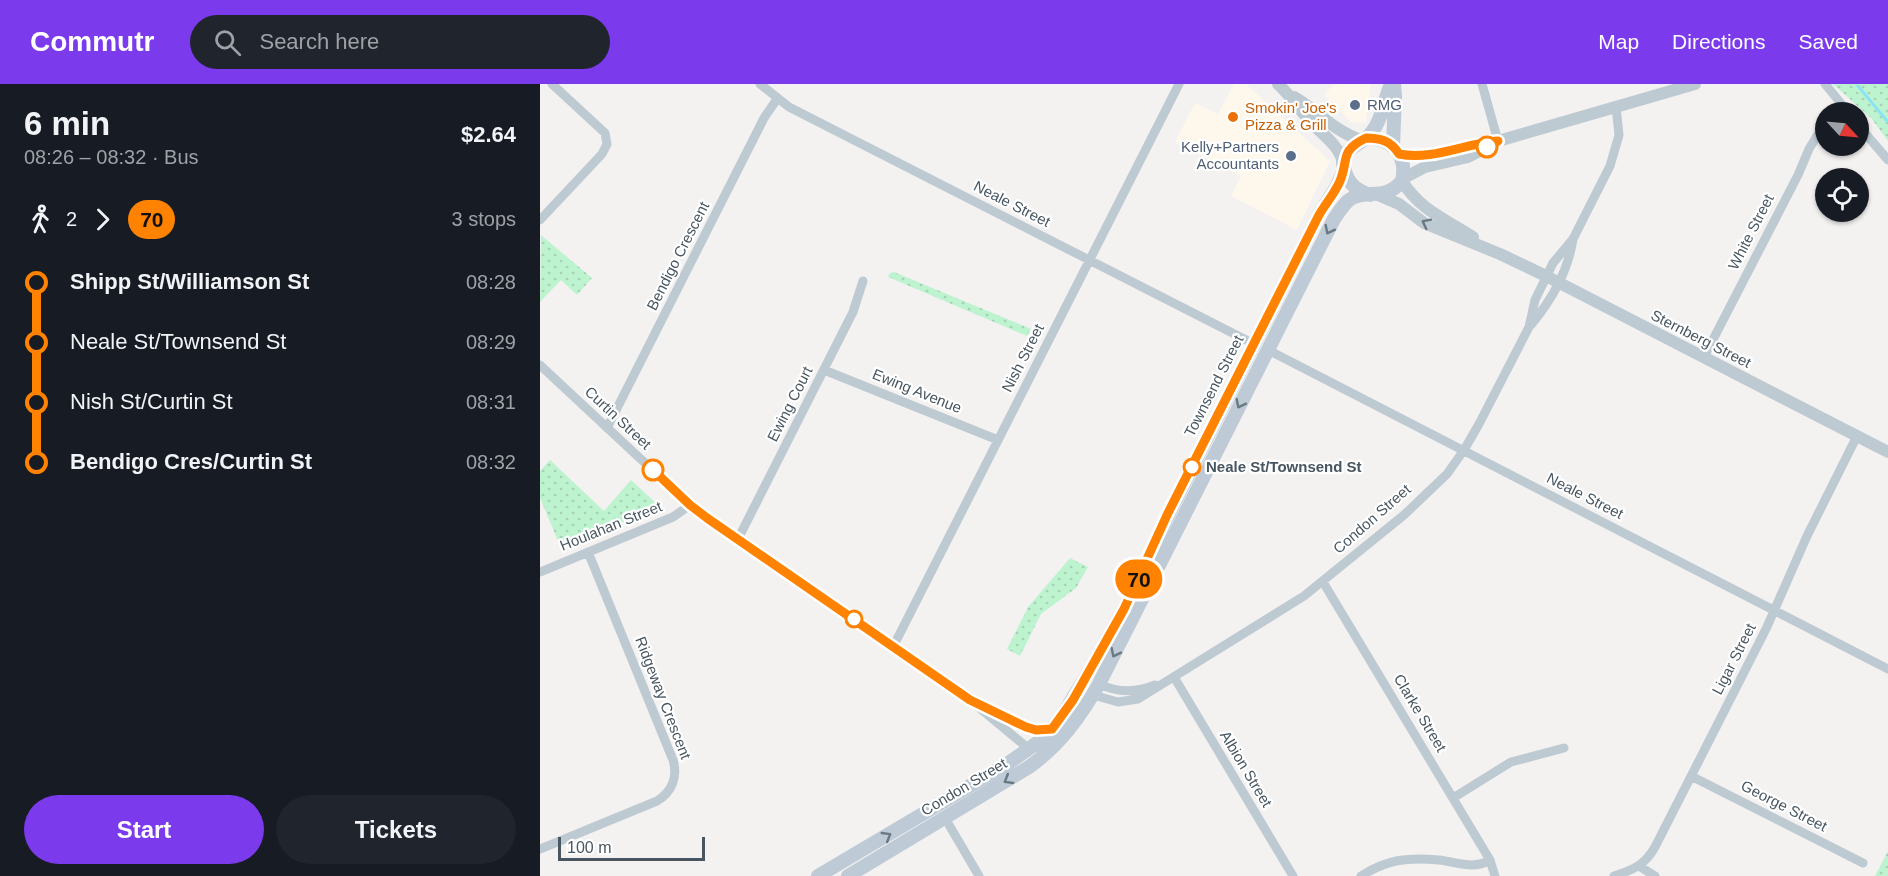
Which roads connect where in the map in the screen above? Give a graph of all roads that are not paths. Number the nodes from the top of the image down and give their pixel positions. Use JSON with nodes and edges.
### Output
{"nodes":[{"id":1,"x":552,"y":84,"type":"edge"},
{"id":2,"x":760,"y":84,"type":"edge"},
{"id":3,"x":1179,"y":84,"type":"edge"},
{"id":4,"x":1278,"y":84,"type":"edge"},
{"id":5,"x":1392,"y":84,"type":"edge"},
{"id":6,"x":1482,"y":84,"type":"edge"},
{"id":7,"x":1695,"y":84,"type":"edge"},
{"id":8,"x":1825,"y":84,"type":"edge"},
{"id":9,"x":1290,"y":95,"type":"junction"},
{"id":10,"x":777,"y":99,"type":"junction"},
{"id":11,"x":1839,"y":102,"type":"edge"},
{"id":12,"x":1616,"y":107,"type":"junction"},
{"id":13,"x":1869,"y":138,"type":"edge"},
{"id":14,"x":1364,"y":139,"type":"junction"},
{"id":15,"x":1815,"y":139,"type":"edge"},
{"id":16,"x":1498,"y":141,"type":"junction"},
{"id":17,"x":1396,"y":150,"type":"junction"},
{"id":18,"x":1888,"y":160,"type":"edge"},
{"id":19,"x":1344,"y":167,"type":"junction"},
{"id":20,"x":1402,"y":180,"type":"junction"},
{"id":21,"x":1374,"y":195,"type":"junction"},
{"id":22,"x":540,"y":220,"type":"edge"},
{"id":23,"x":1573,"y":238,"type":"junction"},
{"id":24,"x":1500,"y":254,"type":"junction"},
{"id":25,"x":1090,"y":260,"type":"junction"},
{"id":26,"x":1546,"y":276,"type":"junction"},
{"id":27,"x":863,"y":281,"type":"dead end"},
{"id":28,"x":1559,"y":282,"type":"junction"},
{"id":29,"x":1529,"y":327,"type":"junction"},
{"id":30,"x":1254,"y":344,"type":"junction"},
{"id":31,"x":1268,"y":350,"type":"junction"},
{"id":32,"x":1704,"y":357,"type":"junction"},
{"id":33,"x":540,"y":365,"type":"edge"},
{"id":34,"x":824,"y":370,"type":"junction"},
{"id":35,"x":607,"y":428,"type":"junction"},
{"id":36,"x":1857,"y":436,"type":"junction"},
{"id":37,"x":998,"y":440,"type":"junction"},
{"id":38,"x":1464,"y":450,"type":"junction"},
{"id":39,"x":1888,"y":452,"type":"edge"},
{"id":40,"x":690,"y":505,"type":"junction"},
{"id":41,"x":738,"y":539,"type":"junction"},
{"id":42,"x":588,"y":552,"type":"junction"},
{"id":43,"x":540,"y":572,"type":"edge"},
{"id":44,"x":1323,"y":582,"type":"junction"},
{"id":45,"x":1775,"y":611,"type":"junction"},
{"id":46,"x":893,"y":646,"type":"junction"},
{"id":47,"x":1888,"y":669,"type":"edge"},
{"id":48,"x":1174,"y":677,"type":"junction"},
{"id":49,"x":1083,"y":683,"type":"joint"},
{"id":50,"x":1096,"y":689,"type":"junction"},
{"id":51,"x":970,"y":700,"type":"junction"},
{"id":52,"x":1052,"y":729,"type":"junction"},
{"id":53,"x":1564,"y":748,"type":"dead end"},
{"id":54,"x":1029,"y":749,"type":"junction"},
{"id":55,"x":1691,"y":776,"type":"junction"},
{"id":56,"x":1453,"y":798,"type":"junction"},
{"id":57,"x":945,"y":818,"type":"junction"},
{"id":58,"x":540,"y":849,"type":"edge"},
{"id":59,"x":854,"y":855,"type":"junction"},
{"id":60,"x":1490,"y":860,"type":"junction"},
{"id":61,"x":1863,"y":863,"type":"dead end"},
{"id":62,"x":1640,"y":866,"type":"junction"},
{"id":63,"x":864,"y":872,"type":"edge"},
{"id":64,"x":818,"y":876,"type":"edge"},
{"id":65,"x":849,"y":876,"type":"edge"},
{"id":66,"x":979,"y":876,"type":"edge"},
{"id":67,"x":1293,"y":876,"type":"edge"},
{"id":68,"x":1361,"y":876,"type":"edge"},
{"id":69,"x":1495,"y":876,"type":"edge"},
{"id":70,"x":1503,"y":876,"type":"edge"},
{"id":71,"x":1614,"y":876,"type":"edge"},
{"id":72,"x":1654,"y":876,"type":"edge"}],
"edges":[{"from":1,"to":22,"type":"street"},
{"from":2,"to":10,"type":"street","name":"Neale Street"},
{"from":3,"to":25,"type":"street","name":"Nish Street"},
{"from":4,"to":9,"type":"street"},
{"from":5,"to":14,"type":"main road"},
{"from":5,"to":17,"type":"main road"},
{"from":6,"to":16,"type":"street"},
{"from":7,"to":12,"type":"street"},
{"from":8,"to":11,"type":"street"},
{"from":9,"to":14,"type":"street"},
{"from":9,"to":19,"type":"street"},
{"from":10,"to":25,"type":"street","name":"Neale Street"},
{"from":10,"to":35,"type":"street","name":"Bendigo Crescent"},
{"from":12,"to":16,"type":"street"},
{"from":12,"to":23,"type":"street","name":"Condon Street"},
{"from":13,"to":18,"type":"street"},
{"from":14,"to":17,"type":"main road"},
{"from":14,"to":19,"type":"main road"},
{"from":15,"to":32,"type":"street","name":"White Street"},
{"from":16,"to":17,"type":"street"},
{"from":16,"to":20,"type":"street"},
{"from":17,"to":20,"type":"main road"},
{"from":19,"to":21,"type":"main road"},
{"from":19,"to":30,"type":"main road","name":"Townsend Street"},
{"from":20,"to":21,"type":"main road"},
{"from":20,"to":24,"type":"street","name":"Sternberg Street"},
{"from":24,"to":21,"type":"street","name":"Sternberg Street","one_way":true},
{"from":21,"to":31,"type":"main road","one_way":true},
{"from":23,"to":26,"type":"street","name":"Condon Street"},
{"from":23,"to":28,"type":"street","name":"Condon Street"},
{"from":24,"to":26,"type":"street","name":"Sternberg Street"},
{"from":25,"to":30,"type":"street","name":"Neale Street"},
{"from":25,"to":37,"type":"street","name":"Nish Street"},
{"from":26,"to":28,"type":"street","name":"Sternberg Street"},
{"from":26,"to":29,"type":"street","name":"Condon Street"},
{"from":27,"to":34,"type":"street","name":"Ewing Court"},
{"from":28,"to":29,"type":"street","name":"Condon Street"},
{"from":28,"to":32,"type":"street","name":"Sternberg Street"},
{"from":29,"to":38,"type":"street","name":"Condon Street"},
{"from":30,"to":49,"type":"main road","name":"Townsend Street"},
{"from":31,"to":38,"type":"street","name":"Neale Street"},
{"from":31,"to":50,"type":"main road","one_way":true},
{"from":32,"to":36,"type":"street","name":"Sternberg Street"},
{"from":33,"to":35,"type":"street","name":"Curtin Street"},
{"from":34,"to":37,"type":"street","name":"Ewing Avenue"},
{"from":34,"to":41,"type":"street","name":"Ewing Court"},
{"from":35,"to":40,"type":"street","name":"Curtin Street"},
{"from":36,"to":39,"type":"street","name":"Sternberg Street"},
{"from":36,"to":45,"type":"street","name":"Ligar Street"},
{"from":37,"to":46,"type":"street","name":"Nish Street"},
{"from":38,"to":44,"type":"street","name":"Condon Street"},
{"from":38,"to":45,"type":"street","name":"Neale Street"},
{"from":40,"to":41,"type":"street","name":"Curtin Street"},
{"from":40,"to":42,"type":"street","name":"Houlahan Street"},
{"from":41,"to":46,"type":"street","name":"Curtin Street"},
{"from":42,"to":43,"type":"street","name":"Houlahan Street"},
{"from":42,"to":58,"type":"street","name":"Ridgeway Crescent"},
{"from":44,"to":48,"type":"street","name":"Condon Street"},
{"from":44,"to":56,"type":"street","name":"Clarke Street"},
{"from":45,"to":47,"type":"street","name":"Neale Street"},
{"from":45,"to":55,"type":"street","name":"Ligar Street"},
{"from":46,"to":51,"type":"street","name":"Curtin Street"},
{"from":48,"to":50,"type":"street","name":"Condon Street"},
{"from":48,"to":67,"type":"street","name":"Albion Street"},
{"from":49,"to":52,"type":"main road","name":"Condon Street"},
{"from":50,"to":54,"type":"main road"},
{"from":50,"to":57,"type":"main road","name":"Condon Street","one_way":true},
{"from":51,"to":52,"type":"street","name":"Curtin Street"},
{"from":51,"to":54,"type":"street","name":"Curtin Street"},
{"from":52,"to":54,"type":"main road","name":"Condon Street"},
{"from":53,"to":56,"type":"street"},
{"from":59,"to":54,"type":"main road","name":"Condon Street","one_way":true},
{"from":55,"to":61,"type":"street","name":"George Street"},
{"from":55,"to":62,"type":"street","name":"Ligar Street"},
{"from":56,"to":60,"type":"street","name":"Clarke Street"},
{"from":57,"to":63,"type":"main road","name":"Condon Street"},
{"from":57,"to":66,"type":"street"},
{"from":59,"to":63,"type":"main road"},
{"from":59,"to":64,"type":"main road","name":"Condon Street"},
{"from":60,"to":68,"type":"street"},
{"from":60,"to":69,"type":"street","name":"Clarke Street"},
{"from":60,"to":70,"type":"street","name":"Clarke Street"},
{"from":62,"to":71,"type":"street"},
{"from":62,"to":72,"type":"street"},
{"from":63,"to":65,"type":"main road","name":"Condon Street"}]}
